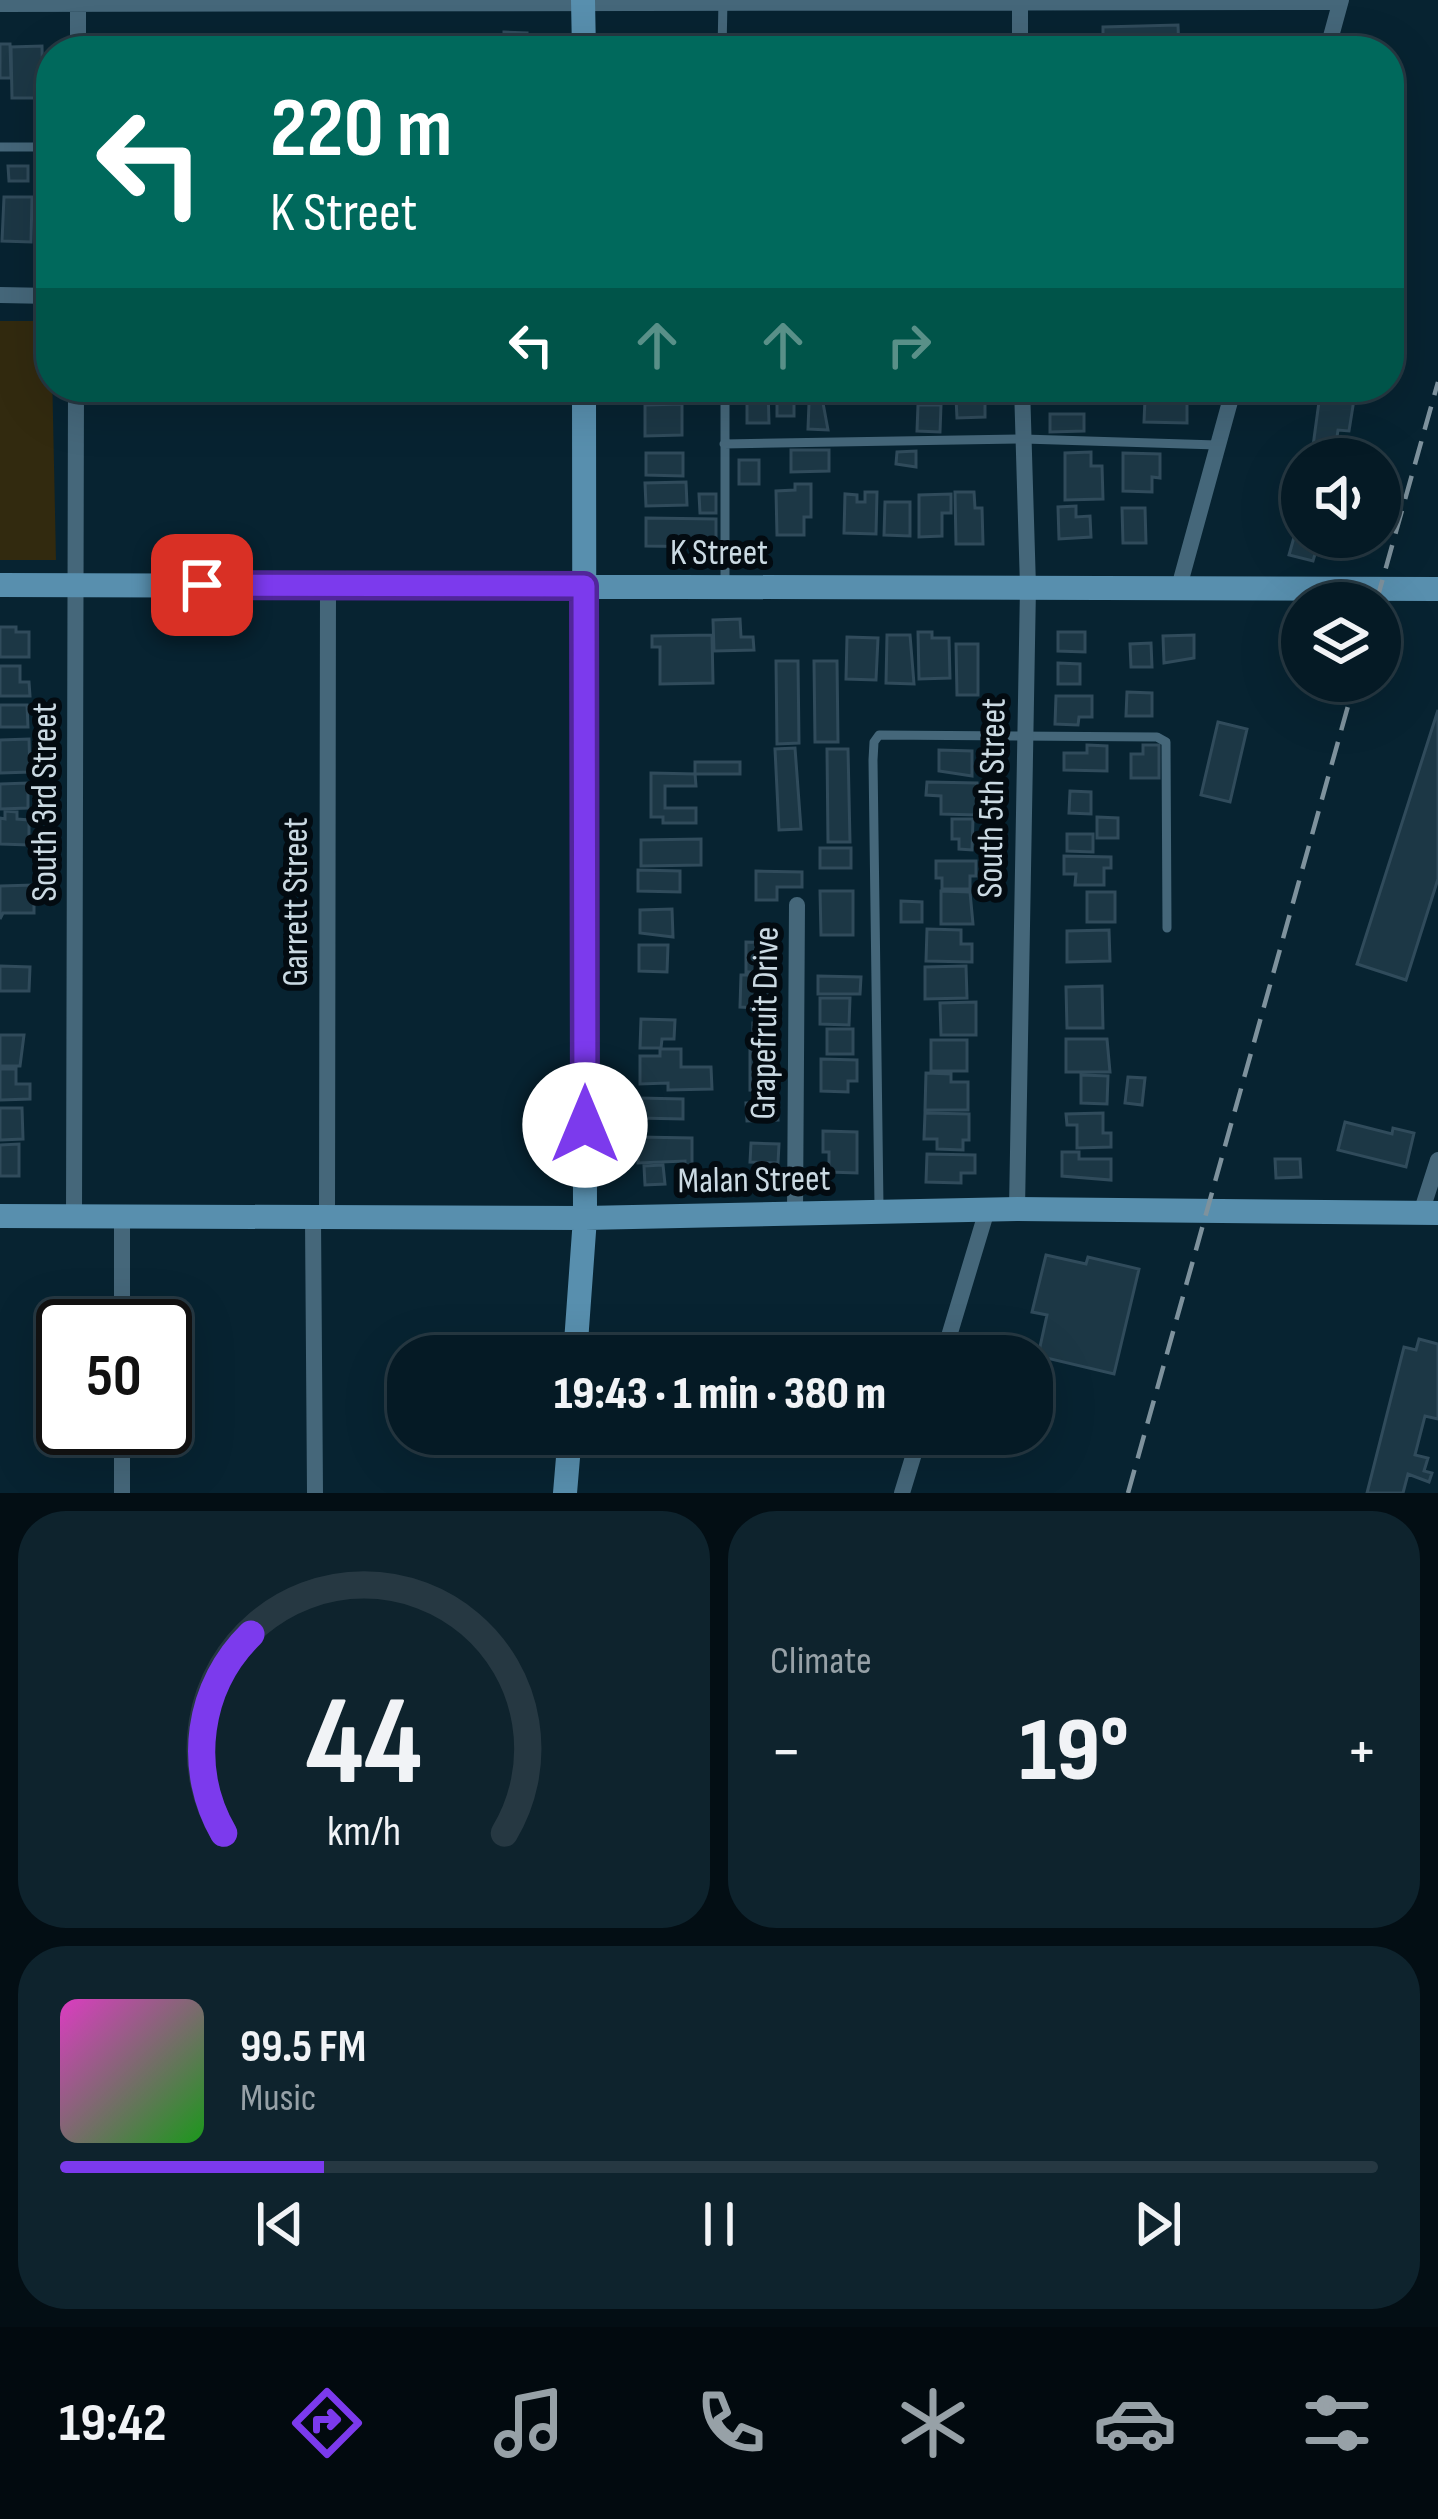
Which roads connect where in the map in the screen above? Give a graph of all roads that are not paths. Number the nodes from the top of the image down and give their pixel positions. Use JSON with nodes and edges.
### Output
{"nodes":[{"id":1,"x":1020,"y":1,"type":"edge"},
{"id":2,"x":1241,"y":1,"type":"edge"},
{"id":3,"x":1341,"y":1,"type":"edge"},
{"id":4,"x":78,"y":2,"type":"edge"},
{"id":5,"x":584,"y":2,"type":"edge"},
{"id":6,"x":723,"y":2,"type":"edge"},
{"id":7,"x":0,"y":4,"type":"edge"},
{"id":8,"x":78,"y":36,"type":"edge"},
{"id":9,"x":584,"y":36,"type":"edge"},
{"id":10,"x":722,"y":36,"type":"edge"},
{"id":11,"x":1020,"y":36,"type":"edge"},
{"id":12,"x":1331,"y":36,"type":"edge"},
{"id":13,"x":0,"y":147,"type":"edge"},
{"id":14,"x":36,"y":147,"type":"edge"},
{"id":15,"x":0,"y":296,"type":"edge"},
{"id":16,"x":36,"y":296,"type":"edge"},
{"id":17,"x":76,"y":402,"type":"edge"},
{"id":18,"x":584,"y":402,"type":"edge"},
{"id":19,"x":724,"y":402,"type":"edge"},
{"id":20,"x":1023,"y":402,"type":"edge"},
{"id":21,"x":1230,"y":402,"type":"edge"},
{"id":22,"x":1024,"y":439,"type":"junction"},
{"id":23,"x":724,"y":444,"type":"junction"},
{"id":24,"x":1218,"y":446,"type":"junction"},
{"id":25,"x":0,"y":585,"type":"edge"},
{"id":26,"x":78,"y":585,"type":"junction"},
{"id":27,"x":328,"y":585,"type":"junction"},
{"id":28,"x":584,"y":586,"type":"junction"},
{"id":29,"x":724,"y":587,"type":"junction"},
{"id":30,"x":1028,"y":587,"type":"junction"},
{"id":31,"x":1179,"y":587,"type":"junction"},
{"id":32,"x":1438,"y":589,"type":"edge"},
{"id":33,"x":1024,"y":736,"type":"junction"},
{"id":34,"x":797,"y":905,"type":"dead end"},
{"id":35,"x":1167,"y":928,"type":"dead end"},
{"id":36,"x":1438,"y":1160,"type":"edge"},
{"id":37,"x":1017,"y":1209,"type":"junction"},
{"id":38,"x":987,"y":1210,"type":"junction"},
{"id":39,"x":879,"y":1212,"type":"junction"},
{"id":40,"x":1430,"y":1213,"type":"edge"},
{"id":41,"x":794,"y":1214,"type":"junction"},
{"id":42,"x":0,"y":1216,"type":"edge"},
{"id":43,"x":74,"y":1216,"type":"junction"},
{"id":44,"x":585,"y":1218,"type":"junction"},
{"id":45,"x":122,"y":1219,"type":"junction"},
{"id":46,"x":320,"y":1219,"type":"junction"},
{"id":47,"x":122,"y":1299,"type":"edge"},
{"id":48,"x":577,"y":1335,"type":"edge"},
{"id":49,"x":949,"y":1335,"type":"edge"},
{"id":50,"x":122,"y":1455,"type":"edge"},
{"id":51,"x":568,"y":1455,"type":"edge"},
{"id":52,"x":914,"y":1455,"type":"edge"},
{"id":53,"x":122,"y":1493,"type":"edge"},
{"id":54,"x":315,"y":1493,"type":"edge"},
{"id":55,"x":565,"y":1493,"type":"edge"},
{"id":56,"x":902,"y":1493,"type":"edge"}],
"edges":[{"from":1,"to":2,"type":"street"},
{"from":1,"to":6,"type":"street"},
{"from":1,"to":11,"type":"street"},
{"from":2,"to":3,"type":"street"},
{"from":3,"to":12,"type":"street"},
{"from":4,"to":5,"type":"street"},
{"from":4,"to":7,"type":"street"},
{"from":4,"to":8,"type":"street"},
{"from":5,"to":6,"type":"street"},
{"from":5,"to":9,"type":"street"},
{"from":6,"to":10,"type":"lane"},
{"from":13,"to":14,"type":"lane"},
{"from":15,"to":16,"type":"street"},
{"from":17,"to":26,"type":"street","name":"South 3rd Street"},
{"from":18,"to":28,"type":"street"},
{"from":19,"to":23,"type":"lane"},
{"from":20,"to":22,"type":"street","name":"South 5th Street"},
{"from":21,"to":24,"type":"street"},
{"from":22,"to":23,"type":"lane"},
{"from":22,"to":24,"type":"lane"},
{"from":22,"to":30,"type":"street","name":"South 5th Street"},
{"from":23,"to":29,"type":"lane"},
{"from":24,"to":31,"type":"street"},
{"from":25,"to":26,"type":"street","name":"K Street"},
{"from":26,"to":27,"type":"street","name":"K Street"},
{"from":26,"to":43,"type":"street","name":"South 3rd Street"},
{"from":27,"to":28,"type":"street","name":"K Street"},
{"from":27,"to":46,"type":"street","name":"Garrett Street"},
{"from":28,"to":29,"type":"street","name":"K Street"},
{"from":28,"to":44,"type":"street"},
{"from":29,"to":30,"type":"street","name":"K Street"},
{"from":30,"to":31,"type":"street","name":"K Street"},
{"from":30,"to":33,"type":"street","name":"South 5th Street"},
{"from":31,"to":32,"type":"street","name":"K Street"},
{"from":33,"to":35,"type":"lane"},
{"from":33,"to":37,"type":"street","name":"South 5th Street"},
{"from":33,"to":39,"type":"lane"},
{"from":34,"to":41,"type":"street","name":"Grapefruit Drive"},
{"from":36,"to":40,"type":"street"},
{"from":37,"to":38,"type":"street","name":"Malan Street"},
{"from":37,"to":40,"type":"street","name":"Malan Street"},
{"from":38,"to":39,"type":"street","name":"Malan Street"},
{"from":38,"to":49,"type":"street"},
{"from":39,"to":41,"type":"street","name":"Malan Street"},
{"from":41,"to":44,"type":"street","name":"Malan Street"},
{"from":42,"to":43,"type":"street","name":"Malan Street"},
{"from":43,"to":45,"type":"street","name":"Malan Street"},
{"from":44,"to":46,"type":"street","name":"Malan Street"},
{"from":44,"to":48,"type":"street"},
{"from":45,"to":46,"type":"street","name":"Malan Street"},
{"from":45,"to":47,"type":"street"},
{"from":46,"to":54,"type":"street","name":"Garrett Street"},
{"from":50,"to":53,"type":"street"},
{"from":51,"to":55,"type":"street"},
{"from":52,"to":56,"type":"street"}]}
